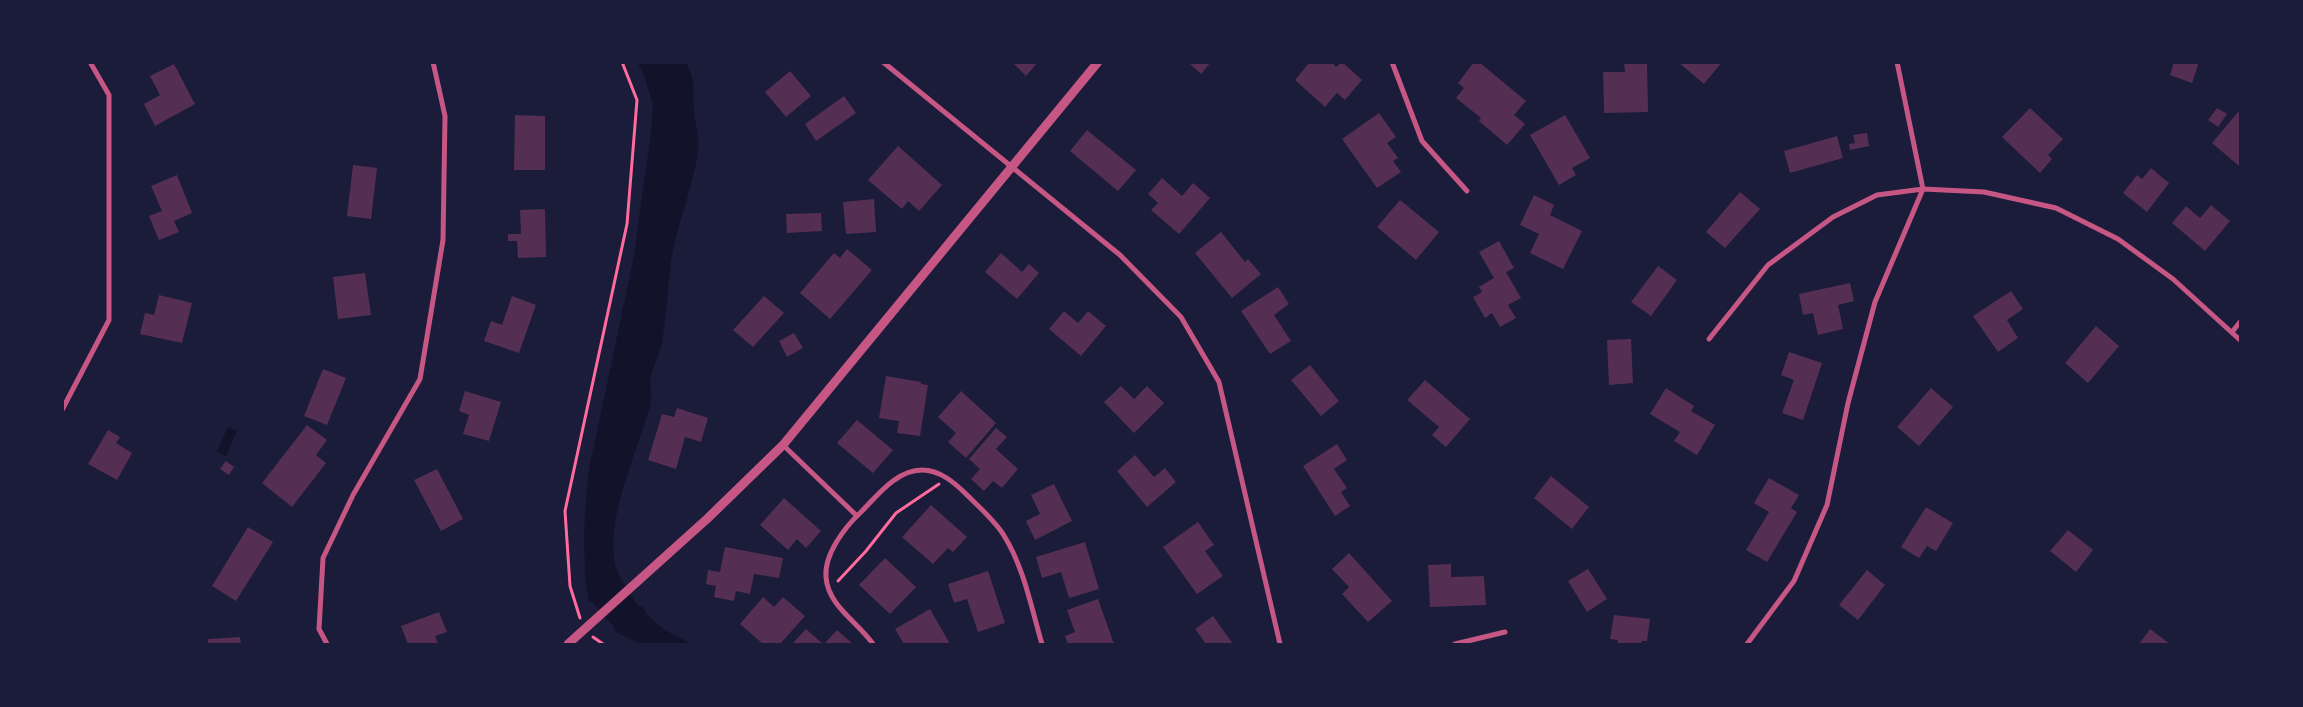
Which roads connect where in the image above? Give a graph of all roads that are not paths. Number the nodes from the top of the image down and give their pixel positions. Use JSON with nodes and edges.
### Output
{"nodes":[{"id":1,"x":90,"y":62,"type":"edge"},
{"id":2,"x":433,"y":62,"type":"edge"},
{"id":3,"x":883,"y":62,"type":"edge"},
{"id":4,"x":1098,"y":62,"type":"edge"},
{"id":5,"x":1392,"y":62,"type":"edge"},
{"id":6,"x":1897,"y":62,"type":"edge"},
{"id":7,"x":1011,"y":168,"type":"junction"},
{"id":8,"x":1923,"y":189,"type":"junction"},
{"id":9,"x":1467,"y":191,"type":"dead end"},
{"id":10,"x":2240,"y":322,"type":"edge"},
{"id":11,"x":2232,"y":332,"type":"junction"},
{"id":12,"x":1710,"y":339,"type":"dead end"},
{"id":13,"x":2240,"y":340,"type":"edge"},
{"id":14,"x":62,"y":410,"type":"edge"},
{"id":15,"x":783,"y":445,"type":"junction"},
{"id":16,"x":857,"y":516,"type":"junction"},
{"id":17,"x":1505,"y":632,"type":"dead end"},
{"id":18,"x":327,"y":644,"type":"edge"},
{"id":19,"x":568,"y":644,"type":"edge"},
{"id":20,"x":872,"y":644,"type":"edge"},
{"id":21,"x":1042,"y":644,"type":"edge"},
{"id":22,"x":1280,"y":644,"type":"edge"},
{"id":23,"x":1455,"y":644,"type":"edge"},
{"id":24,"x":1747,"y":644,"type":"edge"}],
"edges":[{"from":1,"to":14,"type":"street"},
{"from":2,"to":18,"type":"street"},
{"from":3,"to":7,"type":"street"},
{"from":4,"to":7,"type":"street"},
{"from":5,"to":9,"type":"street"},
{"from":6,"to":8,"type":"street"},
{"from":7,"to":15,"type":"street"},
{"from":7,"to":22,"type":"street"},
{"from":8,"to":11,"type":"street"},
{"from":8,"to":12,"type":"street"},
{"from":8,"to":24,"type":"street"},
{"from":10,"to":11,"type":"street"},
{"from":11,"to":13,"type":"street"},
{"from":15,"to":16,"type":"street"},
{"from":15,"to":19,"type":"street"},
{"from":16,"to":20,"type":"street"},
{"from":16,"to":21,"type":"street"},
{"from":17,"to":23,"type":"street"}]}
